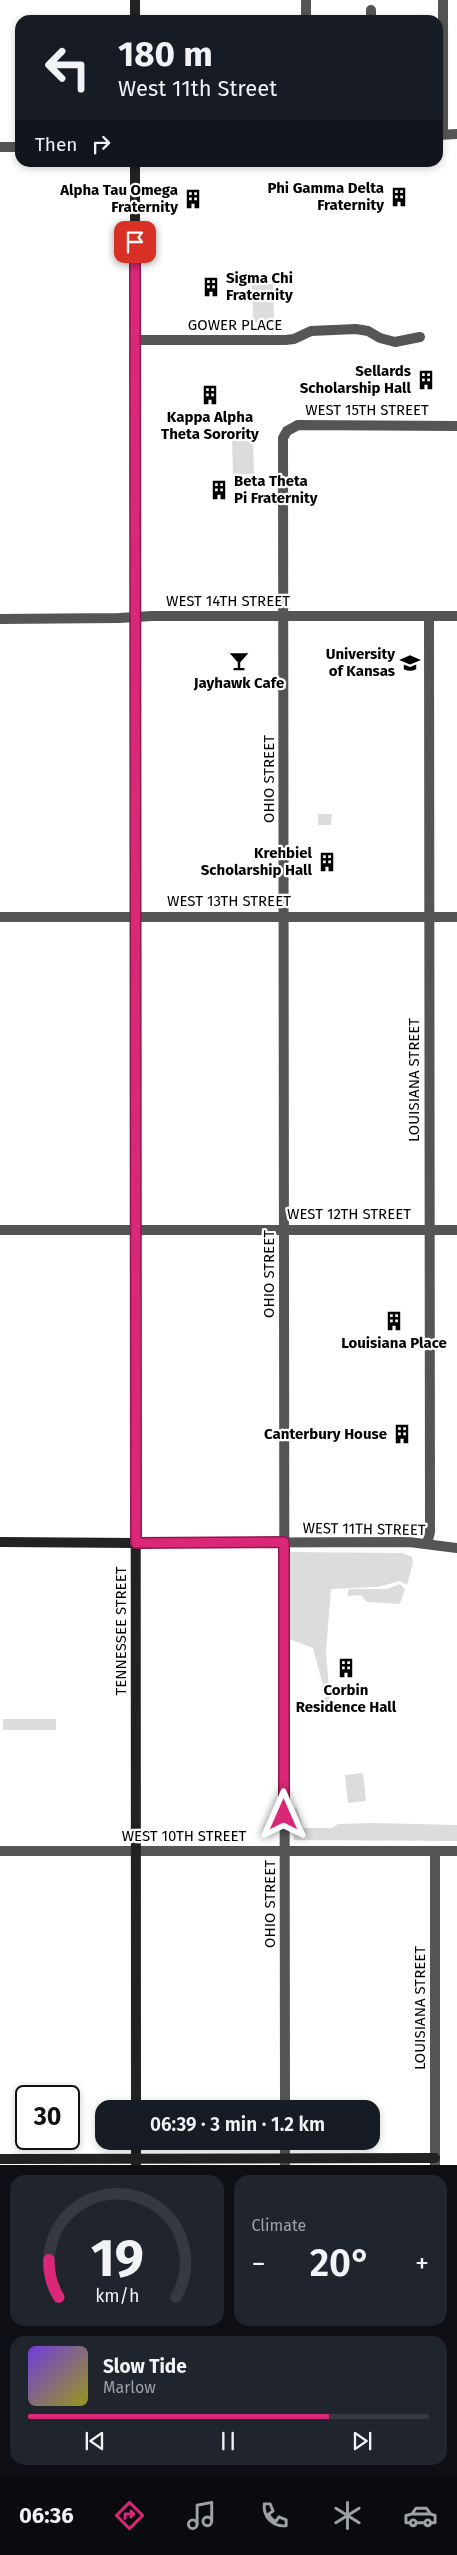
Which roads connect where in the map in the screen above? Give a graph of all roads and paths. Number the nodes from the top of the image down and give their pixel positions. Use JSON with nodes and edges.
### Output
{"nodes":[{"id":1,"x":135,"y":0,"type":"edge"},
{"id":2,"x":306,"y":0,"type":"edge"},
{"id":3,"x":443,"y":0,"type":"edge"},
{"id":4,"x":135,"y":15,"type":"edge"},
{"id":5,"x":306,"y":15,"type":"edge"},
{"id":6,"x":443,"y":15,"type":"edge"},
{"id":7,"x":443,"y":134,"type":"edge"},
{"id":8,"x":457,"y":134,"type":"edge"},
{"id":9,"x":0,"y":147,"type":"edge"},
{"id":10,"x":15,"y":147,"type":"edge"},
{"id":11,"x":135,"y":167,"type":"edge"},
{"id":12,"x":420,"y":337,"type":"dead end"},
{"id":13,"x":135,"y":340,"type":"junction"},
{"id":14,"x":457,"y":426,"type":"edge"},
{"id":15,"x":283,"y":438,"type":"joint"},
{"id":16,"x":284,"y":616,"type":"junction"},
{"id":17,"x":429,"y":616,"type":"junction"},
{"id":18,"x":457,"y":616,"type":"edge"},
{"id":19,"x":135,"y":617,"type":"junction"},
{"id":20,"x":0,"y":619,"type":"edge"},
{"id":21,"x":135,"y":916,"type":"junction"},
{"id":22,"x":284,"y":916,"type":"junction"},
{"id":23,"x":0,"y":917,"type":"edge"},
{"id":24,"x":429,"y":917,"type":"junction"},
{"id":25,"x":457,"y":917,"type":"edge"},
{"id":26,"x":135,"y":1229,"type":"junction"},
{"id":27,"x":284,"y":1229,"type":"junction"},
{"id":28,"x":0,"y":1230,"type":"edge"},
{"id":29,"x":429,"y":1230,"type":"junction"},
{"id":30,"x":457,"y":1230,"type":"edge"},
{"id":31,"x":0,"y":1542,"type":"edge"},
{"id":32,"x":284,"y":1542,"type":"junction"},
{"id":33,"x":136,"y":1543,"type":"junction"},
{"id":34,"x":427,"y":1544,"type":"junction"},
{"id":35,"x":457,"y":1548,"type":"edge"},
{"id":36,"x":136,"y":1850,"type":"junction"},
{"id":37,"x":0,"y":1851,"type":"edge"},
{"id":38,"x":284,"y":1851,"type":"junction"},
{"id":39,"x":434,"y":1851,"type":"junction"},
{"id":40,"x":457,"y":1851,"type":"edge"},
{"id":41,"x":136,"y":2100,"type":"edge"},
{"id":42,"x":285,"y":2100,"type":"edge"},
{"id":43,"x":0,"y":2159,"type":"edge"},
{"id":44,"x":136,"y":2162,"type":"edge"},
{"id":45,"x":285,"y":2162,"type":"edge"},
{"id":46,"x":435,"y":2162,"type":"edge"}],
"edges":[{"from":1,"to":4,"type":"main road"},
{"from":2,"to":5,"type":"street"},
{"from":3,"to":6,"type":"street"},
{"from":7,"to":8,"type":"street"},
{"from":9,"to":10,"type":"street"},
{"from":11,"to":13,"type":"main road","name":"TENNESSEE STREET"},
{"from":12,"to":13,"type":"street","name":"GOWER PLACE"},
{"from":13,"to":19,"type":"main road","name":"TENNESSEE STREET"},
{"from":14,"to":15,"type":"street","name":"WEST 15TH STREET"},
{"from":15,"to":16,"type":"street","name":"OHIO STREET"},
{"from":16,"to":17,"type":"street","name":"WEST 14TH STREET"},
{"from":16,"to":19,"type":"street","name":"WEST 14TH STREET"},
{"from":16,"to":22,"type":"street","name":"OHIO STREET"},
{"from":17,"to":18,"type":"street","name":"WEST 14TH STREET"},
{"from":17,"to":24,"type":"street","name":"LOUISIANA STREET"},
{"from":19,"to":20,"type":"street","name":"WEST 14TH STREET"},
{"from":19,"to":21,"type":"main road","name":"TENNESSEE STREET"},
{"from":21,"to":22,"type":"street","name":"WEST 13TH STREET"},
{"from":21,"to":23,"type":"street","name":"WEST 13TH STREET"},
{"from":21,"to":26,"type":"main road","name":"TENNESSEE STREET"},
{"from":22,"to":24,"type":"street","name":"WEST 13TH STREET"},
{"from":22,"to":27,"type":"street","name":"OHIO STREET"},
{"from":24,"to":25,"type":"street","name":"WEST 13TH STREET"},
{"from":24,"to":29,"type":"street","name":"LOUISIANA STREET"},
{"from":26,"to":27,"type":"street","name":"WEST 12TH STREET"},
{"from":26,"to":28,"type":"street","name":"WEST 12TH STREET"},
{"from":26,"to":33,"type":"main road","name":"TENNESSEE STREET"},
{"from":27,"to":29,"type":"street","name":"WEST 12TH STREET"},
{"from":27,"to":32,"type":"street","name":"OHIO STREET"},
{"from":29,"to":30,"type":"street","name":"WEST 12TH STREET"},
{"from":29,"to":34,"type":"street","name":"LOUISIANA STREET"},
{"from":31,"to":33,"type":"main road","name":"WEST 11TH STREET"},
{"from":32,"to":33,"type":"street","name":"WEST 11TH STREET"},
{"from":32,"to":34,"type":"street","name":"WEST 11TH STREET"},
{"from":32,"to":38,"type":"street","name":"OHIO STREET"},
{"from":33,"to":36,"type":"main road","name":"TENNESSEE STREET"},
{"from":34,"to":35,"type":"street","name":"WEST 11TH STREET"},
{"from":36,"to":37,"type":"street","name":"WEST 10TH STREET"},
{"from":36,"to":38,"type":"street","name":"WEST 10TH STREET"},
{"from":36,"to":41,"type":"main road","name":"TENNESSEE STREET"},
{"from":38,"to":39,"type":"street","name":"WEST 10TH STREET"},
{"from":38,"to":42,"type":"street","name":"OHIO STREET"},
{"from":39,"to":40,"type":"street","name":"WEST 10TH STREET"},
{"from":39,"to":46,"type":"street","name":"LOUISIANA STREET"},
{"from":43,"to":44,"type":"main road"},
{"from":44,"to":45,"type":"main road"},
{"from":45,"to":46,"type":"main road"}]}
